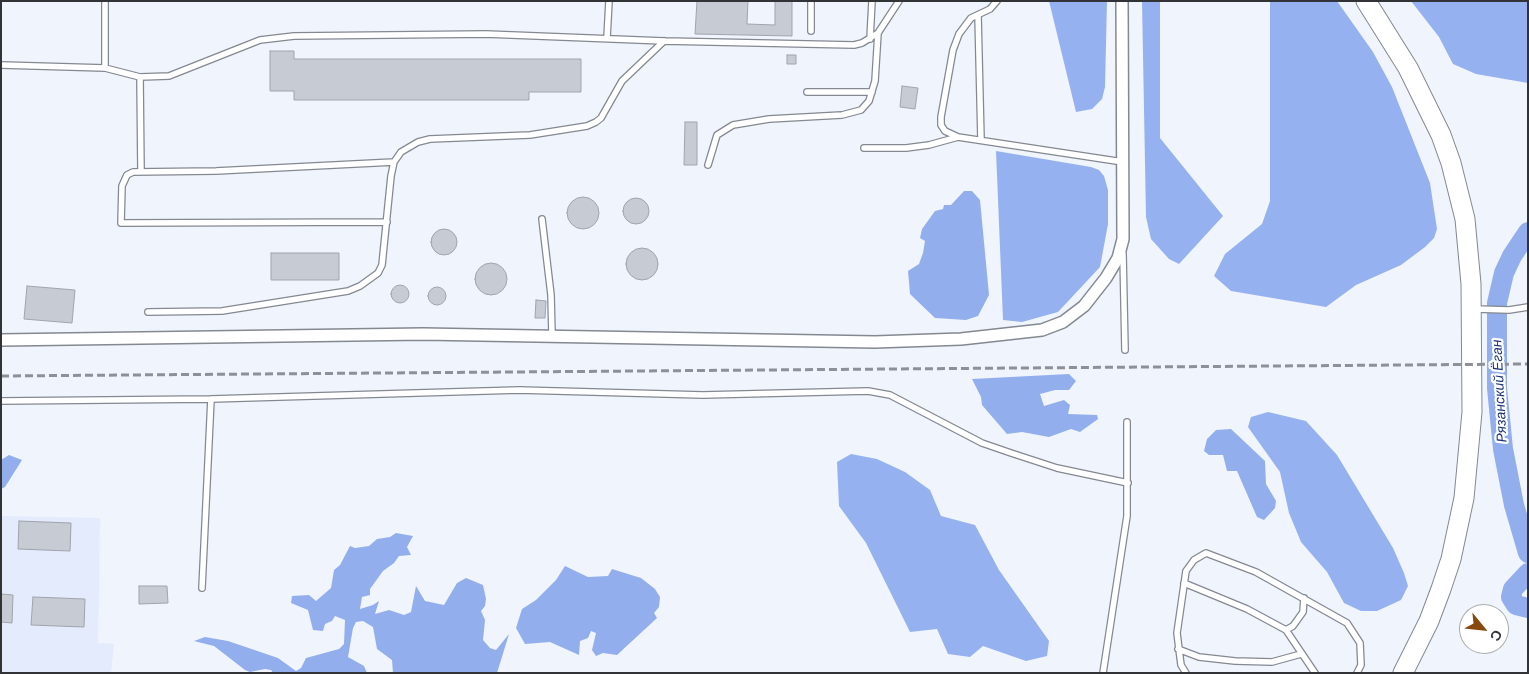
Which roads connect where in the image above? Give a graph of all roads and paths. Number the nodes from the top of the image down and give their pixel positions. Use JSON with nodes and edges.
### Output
{"nodes":[{"id":1,"x":105,"y":1,"type":"edge"},
{"id":2,"x":609,"y":1,"type":"edge"},
{"id":3,"x":812,"y":1,"type":"edge"},
{"id":4,"x":872,"y":1,"type":"edge"},
{"id":5,"x":899,"y":1,"type":"edge"},
{"id":6,"x":997,"y":1,"type":"edge"},
{"id":7,"x":1122,"y":1,"type":"edge"},
{"id":8,"x":1366,"y":1,"type":"edge"},
{"id":9,"x":978,"y":15,"type":"junction"},
{"id":10,"x":810,"y":31,"type":"dead end"},
{"id":11,"x":878,"y":33,"type":"junction"},
{"id":12,"x":607,"y":38,"type":"junction"},
{"id":13,"x":870,"y":39,"type":"junction"},
{"id":14,"x":664,"y":41,"type":"junction"},
{"id":15,"x":1,"y":65,"type":"edge"},
{"id":16,"x":105,"y":68,"type":"junction"},
{"id":17,"x":140,"y":77,"type":"junction"},
{"id":18,"x":806,"y":92,"type":"dead end"},
{"id":19,"x":872,"y":92,"type":"junction"},
{"id":20,"x":958,"y":137,"type":"junction"},
{"id":21,"x":981,"y":140,"type":"junction"},
{"id":22,"x":864,"y":148,"type":"dead end"},
{"id":23,"x":394,"y":162,"type":"junction"},
{"id":24,"x":1123,"y":162,"type":"junction"},
{"id":25,"x":708,"y":165,"type":"dead end"},
{"id":26,"x":141,"y":172,"type":"junction"},
{"id":27,"x":542,"y":219,"type":"dead end"},
{"id":28,"x":387,"y":222,"type":"junction"},
{"id":29,"x":1123,"y":239,"type":"junction"},
{"id":30,"x":1528,"y":307,"type":"edge"},
{"id":31,"x":1481,"y":309,"type":"junction"},
{"id":32,"x":148,"y":312,"type":"dead end"},
{"id":33,"x":552,"y":335,"type":"junction"},
{"id":34,"x":1,"y":340,"type":"edge"},
{"id":35,"x":1125,"y":350,"type":"dead end"},
{"id":36,"x":212,"y":399,"type":"junction"},
{"id":37,"x":1,"y":401,"type":"edge"},
{"id":38,"x":1127,"y":422,"type":"dead end"},
{"id":39,"x":1128,"y":482,"type":"junction"},
{"id":40,"x":1184,"y":583,"type":"junction"},
{"id":41,"x":202,"y":588,"type":"dead end"},
{"id":42,"x":1304,"y":598,"type":"junction"},
{"id":43,"x":1286,"y":630,"type":"junction"},
{"id":44,"x":1178,"y":649,"type":"junction"},
{"id":45,"x":1301,"y":654,"type":"junction"},
{"id":46,"x":1103,"y":673,"type":"edge"},
{"id":47,"x":1186,"y":673,"type":"edge"},
{"id":48,"x":1315,"y":673,"type":"edge"},
{"id":49,"x":1357,"y":673,"type":"edge"},
{"id":50,"x":1403,"y":673,"type":"edge"}],
"edges":[{"from":1,"to":16,"type":"lane"},
{"from":2,"to":12,"type":"lane"},
{"from":3,"to":10,"type":"lane"},
{"from":4,"to":13,"type":"lane"},
{"from":5,"to":11,"type":"lane"},
{"from":6,"to":9,"type":"lane"},
{"from":7,"to":24,"type":"street"},
{"from":8,"to":31,"type":"main road"},
{"from":9,"to":20,"type":"lane"},
{"from":9,"to":21,"type":"lane"},
{"from":11,"to":13,"type":"lane"},
{"from":11,"to":19,"type":"lane"},
{"from":12,"to":14,"type":"lane"},
{"from":12,"to":17,"type":"lane"},
{"from":13,"to":14,"type":"lane"},
{"from":14,"to":23,"type":"lane"},
{"from":15,"to":16,"type":"lane"},
{"from":16,"to":17,"type":"lane"},
{"from":17,"to":26,"type":"lane"},
{"from":18,"to":19,"type":"lane"},
{"from":19,"to":25,"type":"lane"},
{"from":20,"to":21,"type":"lane"},
{"from":20,"to":22,"type":"lane"},
{"from":21,"to":24,"type":"lane"},
{"from":23,"to":26,"type":"lane"},
{"from":23,"to":28,"type":"lane"},
{"from":24,"to":29,"type":"street"},
{"from":26,"to":28,"type":"lane"},
{"from":27,"to":33,"type":"lane"},
{"from":28,"to":32,"type":"lane"},
{"from":29,"to":33,"type":"street"},
{"from":29,"to":35,"type":"lane"},
{"from":30,"to":31,"type":"lane"},
{"from":31,"to":50,"type":"main road"},
{"from":33,"to":34,"type":"street"},
{"from":36,"to":37,"type":"lane"},
{"from":36,"to":39,"type":"lane"},
{"from":36,"to":41,"type":"lane"},
{"from":38,"to":39,"type":"lane"},
{"from":39,"to":46,"type":"lane"},
{"from":40,"to":42,"type":"lane"},
{"from":40,"to":43,"type":"lane"},
{"from":40,"to":44,"type":"lane"},
{"from":42,"to":43,"type":"lane"},
{"from":42,"to":49,"type":"lane"},
{"from":43,"to":45,"type":"lane"},
{"from":44,"to":45,"type":"lane"},
{"from":44,"to":47,"type":"lane"},
{"from":45,"to":48,"type":"lane"}]}
